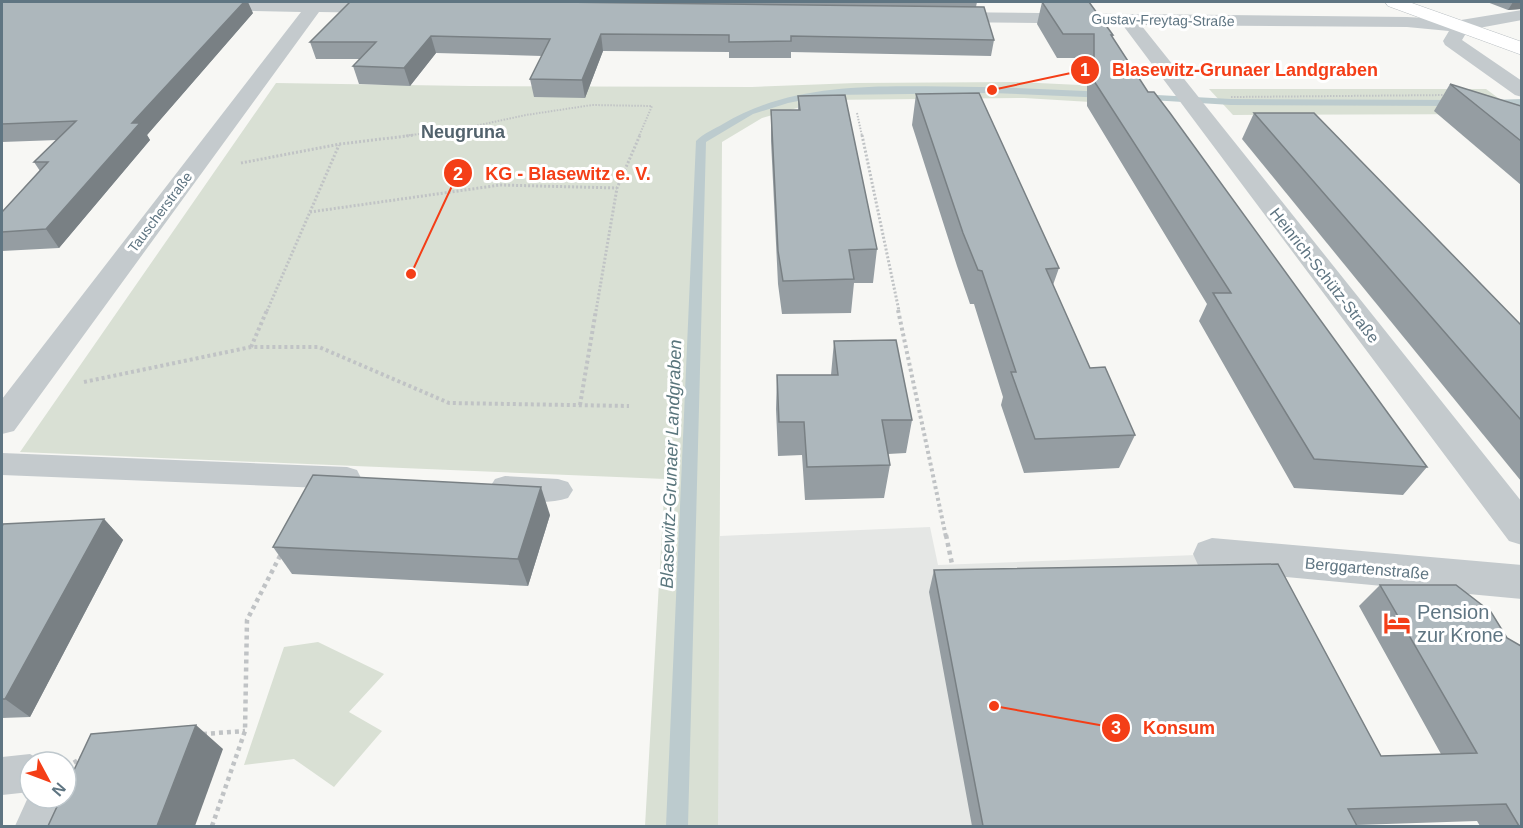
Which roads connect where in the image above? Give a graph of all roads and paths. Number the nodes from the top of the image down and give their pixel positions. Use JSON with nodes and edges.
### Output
{"nodes":[{"id":1,"x":1394,"y":2,"type":"edge"},
{"id":2,"x":316,"y":4,"type":"edge"},
{"id":3,"x":181,"y":5,"type":"edge"},
{"id":4,"x":409,"y":9,"type":"edge"},
{"id":5,"x":1521,"y":15,"type":"edge"},
{"id":6,"x":924,"y":17,"type":"edge"},
{"id":7,"x":1128,"y":20,"type":"junction"},
{"id":8,"x":1461,"y":26,"type":"junction"},
{"id":9,"x":1521,"y":49,"type":"edge"},
{"id":10,"x":1519,"y":89,"type":"edge"},
{"id":11,"x":1451,"y":95,"type":"dead end"},
{"id":12,"x":1196,"y":108,"type":"junction"},
{"id":13,"x":857,"y":113,"type":"dead end"},
{"id":14,"x":340,"y":144,"type":"junction"},
{"id":15,"x":188,"y":174,"type":"junction"},
{"id":16,"x":617,"y":189,"type":"junction"},
{"id":17,"x":310,"y":212,"type":"junction"},
{"id":18,"x":251,"y":347,"type":"junction"},
{"id":19,"x":21,"y":396,"type":"junction"},
{"id":20,"x":580,"y":405,"type":"junction"},
{"id":21,"x":629,"y":406,"type":"dead end"},
{"id":22,"x":2,"y":422,"type":"edge"},
{"id":23,"x":2,"y":464,"type":"edge"},
{"id":24,"x":368,"y":479,"type":"edge"},
{"id":25,"x":475,"y":485,"type":"edge"},
{"id":26,"x":558,"y":490,"type":"dead end"},
{"id":27,"x":1521,"y":530,"type":"edge"},
{"id":28,"x":284,"y":548,"type":"edge"},
{"id":29,"x":1212,"y":554,"type":"dead end"},
{"id":30,"x":952,"y":564,"type":"dead end"},
{"id":31,"x":1521,"y":582,"type":"edge"},
{"id":32,"x":245,"y":731,"type":"junction"},
{"id":33,"x":200,"y":734,"type":"dead end"},
{"id":34,"x":93,"y":752,"type":"edge"},
{"id":35,"x":78,"y":761,"type":"edge"},
{"id":36,"x":18,"y":774,"type":"edge"},
{"id":37,"x":2,"y":776,"type":"edge"},
{"id":38,"x":43,"y":810,"type":"edge"},
{"id":39,"x":36,"y":826,"type":"edge"},
{"id":40,"x":212,"y":826,"type":"edge"}],
"edges":[{"from":1,"to":8,"type":"main road"},
{"from":2,"to":3,"type":"street"},
{"from":2,"to":4,"type":"street"},
{"from":2,"to":15,"type":"street","name":"Tauscherstraße"},
{"from":5,"to":8,"type":"street","name":"Gustav-Freytag-Straße"},
{"from":6,"to":7,"type":"street","name":"Gustav-Freytag-Straße"},
{"from":7,"to":8,"type":"street","name":"Gustav-Freytag-Straße"},
{"from":7,"to":12,"type":"street","name":"Heinrich-Schütz-Straße"},
{"from":8,"to":9,"type":"main road"},
{"from":8,"to":10,"type":"street"},
{"from":11,"to":12,"type":"path"},
{"from":12,"to":27,"type":"street","name":"Heinrich-Schütz-Straße"},
{"from":13,"to":30,"type":"path"},
{"from":14,"to":15,"type":"path"},
{"from":14,"to":16,"type":"path"},
{"from":14,"to":17,"type":"path"},
{"from":15,"to":19,"type":"street","name":"Tauscherstraße"},
{"from":16,"to":17,"type":"path"},
{"from":16,"to":20,"type":"path"},
{"from":17,"to":18,"type":"path"},
{"from":18,"to":19,"type":"path"},
{"from":18,"to":20,"type":"path"},
{"from":19,"to":22,"type":"street","name":"Tauscherstraße"},
{"from":20,"to":21,"type":"path"},
{"from":23,"to":24,"type":"lane"},
{"from":25,"to":26,"type":"lane"},
{"from":28,"to":32,"type":"path"},
{"from":29,"to":31,"type":"street","name":"Berggartenstraße"},
{"from":32,"to":33,"type":"path"},
{"from":32,"to":40,"type":"path"},
{"from":34,"to":35,"type":"path"},
{"from":36,"to":37,"type":"lane"},
{"from":38,"to":39,"type":"lane"}]}
